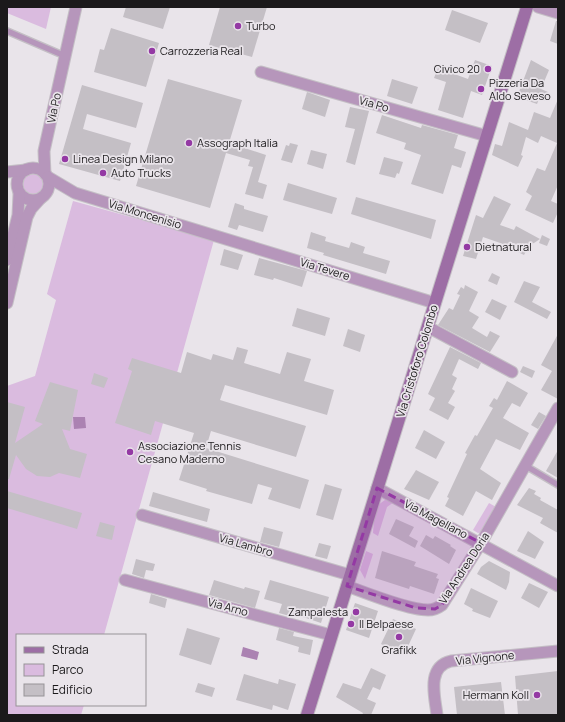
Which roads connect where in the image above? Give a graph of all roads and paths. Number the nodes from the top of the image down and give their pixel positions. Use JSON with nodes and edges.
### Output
{"nodes":[{"id":1,"x":76,"y":7,"type":"edge"},
{"id":2,"x":527,"y":7,"type":"edge"},
{"id":3,"x":538,"y":7,"type":"edge"},
{"id":4,"x":558,"y":13,"type":"edge"},
{"id":5,"x":7,"y":31,"type":"edge"},
{"id":6,"x":65,"y":56,"type":"junction"},
{"id":7,"x":261,"y":72,"type":"dead end"},
{"id":8,"x":486,"y":136,"type":"junction"},
{"id":9,"x":47,"y":138,"type":"junction"},
{"id":10,"x":26,"y":170,"type":"junction"},
{"id":11,"x":7,"y":172,"type":"edge"},
{"id":12,"x":47,"y":175,"type":"junction"},
{"id":13,"x":7,"y":179,"type":"edge"},
{"id":14,"x":18,"y":191,"type":"junction"},
{"id":15,"x":75,"y":193,"type":"junction"},
{"id":16,"x":42,"y":198,"type":"junction"},
{"id":17,"x":215,"y":235,"type":"joint"},
{"id":18,"x":7,"y":260,"type":"edge"},
{"id":19,"x":7,"y":303,"type":"edge"},
{"id":20,"x":435,"y":303,"type":"junction"},
{"id":21,"x":428,"y":327,"type":"junction"},
{"id":22,"x":512,"y":372,"type":"dead end"},
{"id":23,"x":558,"y":408,"type":"edge"},
{"id":24,"x":526,"y":466,"type":"junction"},
{"id":25,"x":558,"y":485,"type":"edge"},
{"id":26,"x":377,"y":488,"type":"junction"},
{"id":27,"x":142,"y":515,"type":"dead end"},
{"id":28,"x":481,"y":543,"type":"junction"},
{"id":29,"x":125,"y":580,"type":"dead end"},
{"id":30,"x":349,"y":580,"type":"junction"},
{"id":31,"x":558,"y":586,"type":"edge"},
{"id":32,"x":331,"y":635,"type":"junction"},
{"id":33,"x":558,"y":651,"type":"edge"},
{"id":34,"x":307,"y":715,"type":"edge"},
{"id":35,"x":437,"y":715,"type":"edge"}],
"edges":[{"from":1,"to":6,"type":"street","name":"Via Po"},
{"from":2,"to":8,"type":"street","name":"Via Cristoforo Colombo"},
{"from":3,"to":4,"type":"street"},
{"from":5,"to":6,"type":"lane"},
{"from":6,"to":9,"type":"street","name":"Via Po"},
{"from":7,"to":8,"type":"street","name":"Via Po"},
{"from":8,"to":20,"type":"street","name":"Via Cristoforo Colombo"},
{"from":9,"to":10,"type":"street","name":"Via Po"},
{"from":9,"to":12,"type":"street","name":"Via Po"},
{"from":10,"to":11,"type":"street"},
{"from":10,"to":12,"type":"street"},
{"from":10,"to":14,"type":"street"},
{"from":12,"to":15,"type":"street","name":"Via Moncenisio"},
{"from":12,"to":16,"type":"street"},
{"from":13,"to":14,"type":"street"},
{"from":14,"to":16,"type":"street"},
{"from":14,"to":18,"type":"street"},
{"from":15,"to":16,"type":"street","name":"Via Moncenisio"},
{"from":15,"to":17,"type":"street","name":"Via Moncenisio"},
{"from":16,"to":19,"type":"street"},
{"from":17,"to":20,"type":"street","name":"Via Tevere"},
{"from":20,"to":21,"type":"street","name":"Via Cristoforo Colombo"},
{"from":21,"to":22,"type":"street"},
{"from":21,"to":26,"type":"street","name":"Via Cristoforo Colombo"},
{"from":23,"to":24,"type":"street","name":"Via Andrea Doria"},
{"from":24,"to":25,"type":"lane"},
{"from":24,"to":28,"type":"street","name":"Via Andrea Doria"},
{"from":26,"to":28,"type":"street","name":"Via Magellano"},
{"from":26,"to":30,"type":"street","name":"Via Cristoforo Colombo"},
{"from":27,"to":30,"type":"street","name":"Via Lambro"},
{"from":28,"to":30,"type":"street","name":"Via Andrea Doria"},
{"from":28,"to":31,"type":"street","name":"Via Magellano"},
{"from":29,"to":32,"type":"street","name":"Via Arno"},
{"from":30,"to":32,"type":"street","name":"Via Cristoforo Colombo"},
{"from":32,"to":34,"type":"street","name":"Via Cristoforo Colombo"},
{"from":33,"to":35,"type":"street","name":"Via Vignone"}]}
